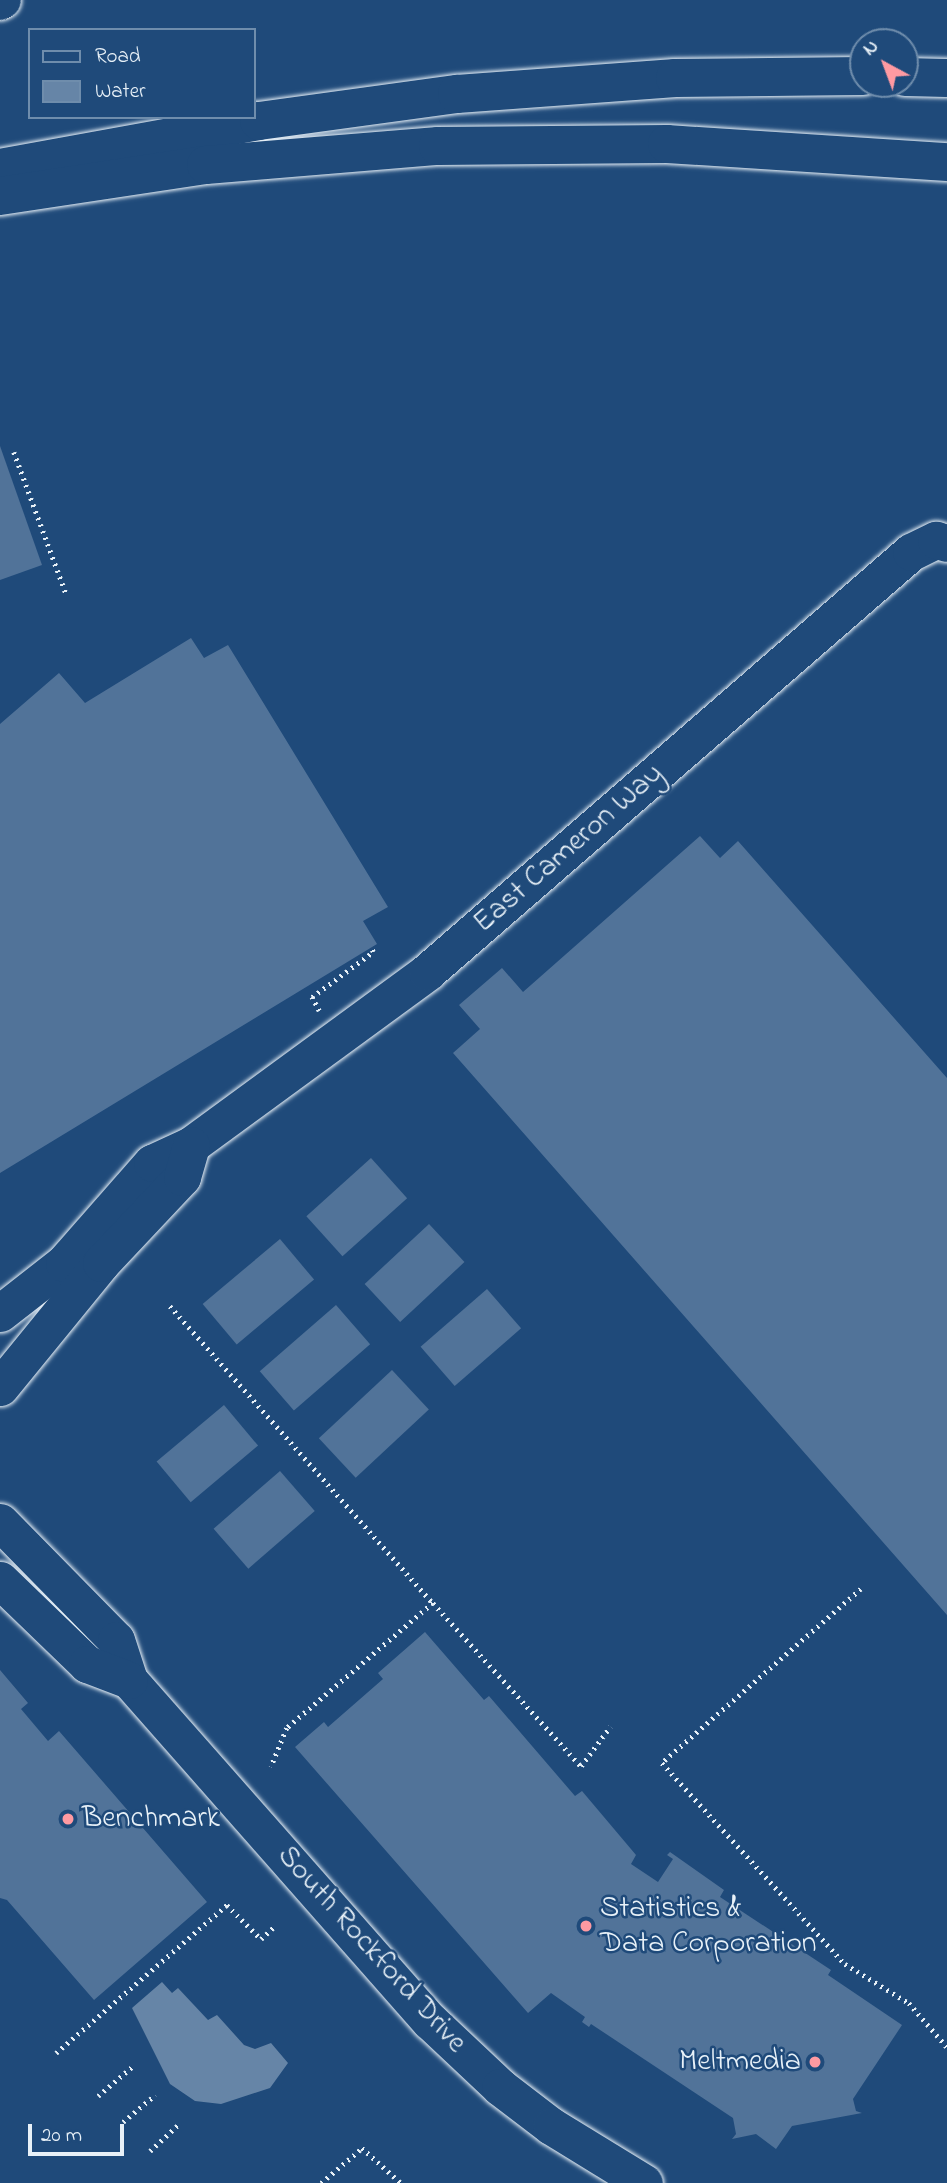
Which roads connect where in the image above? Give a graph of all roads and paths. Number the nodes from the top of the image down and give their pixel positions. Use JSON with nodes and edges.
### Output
{"nodes":[{"id":1,"x":849,"y":76,"type":"edge"},
{"id":2,"x":919,"y":77,"type":"edge"},
{"id":3,"x":947,"y":78,"type":"edge"},
{"id":4,"x":947,"y":162,"type":"edge"},
{"id":5,"x":0,"y":167,"type":"edge"},
{"id":6,"x":0,"y":196,"type":"edge"},
{"id":7,"x":14,"y":452,"type":"dead end"},
{"id":8,"x":941,"y":542,"type":"edge"},
{"id":9,"x":66,"y":593,"type":"dead end"},
{"id":10,"x":371,"y":947,"type":"dead end"},
{"id":11,"x":321,"y":1014,"type":"dead end"},
{"id":12,"x":191,"y":1145,"type":"junction"},
{"id":13,"x":170,"y":1306,"type":"dead end"},
{"id":14,"x":0,"y":1313,"type":"edge"},
{"id":15,"x":0,"y":1387,"type":"edge"},
{"id":16,"x":0,"y":1522,"type":"edge"},
{"id":17,"x":0,"y":1580,"type":"edge"},
{"id":18,"x":862,"y":1589,"type":"dead end"},
{"id":19,"x":433,"y":1603,"type":"junction"},
{"id":20,"x":129,"y":1680,"type":"junction"},
{"id":21,"x":610,"y":1727,"type":"dead end"},
{"id":22,"x":271,"y":1767,"type":"dead end"},
{"id":23,"x":275,"y":1926,"type":"dead end"},
{"id":24,"x":947,"y":2047,"type":"edge"},
{"id":25,"x":56,"y":2053,"type":"dead end"},
{"id":26,"x":132,"y":2067,"type":"dead end"},
{"id":27,"x":155,"y":2095,"type":"dead end"},
{"id":28,"x":98,"y":2096,"type":"dead end"},
{"id":29,"x":123,"y":2123,"type":"dead end"},
{"id":30,"x":180,"y":2123,"type":"dead end"},
{"id":31,"x":150,"y":2151,"type":"dead end"},
{"id":32,"x":321,"y":2183,"type":"edge"},
{"id":33,"x":401,"y":2183,"type":"edge"},
{"id":34,"x":644,"y":2183,"type":"edge"}],
"edges":[{"from":1,"to":5,"type":"highway"},
{"from":2,"to":3,"type":"highway"},
{"from":4,"to":6,"type":"highway"},
{"from":7,"to":9,"type":"path"},
{"from":8,"to":12,"type":"street","name":"East Cameron Way"},
{"from":10,"to":11,"type":"path"},
{"from":12,"to":14,"type":"street","name":"East Cameron Way"},
{"from":12,"to":15,"type":"street"},
{"from":13,"to":19,"type":"path"},
{"from":16,"to":20,"type":"street","name":"South Rockford Drive"},
{"from":17,"to":20,"type":"street","name":"South Rockford Drive"},
{"from":18,"to":24,"type":"path"},
{"from":19,"to":21,"type":"path"},
{"from":19,"to":22,"type":"path"},
{"from":20,"to":34,"type":"street","name":"South Rockford Drive"},
{"from":23,"to":25,"type":"path"},
{"from":26,"to":28,"type":"path"},
{"from":27,"to":29,"type":"path"},
{"from":30,"to":31,"type":"path"},
{"from":32,"to":33,"type":"path"}]}
